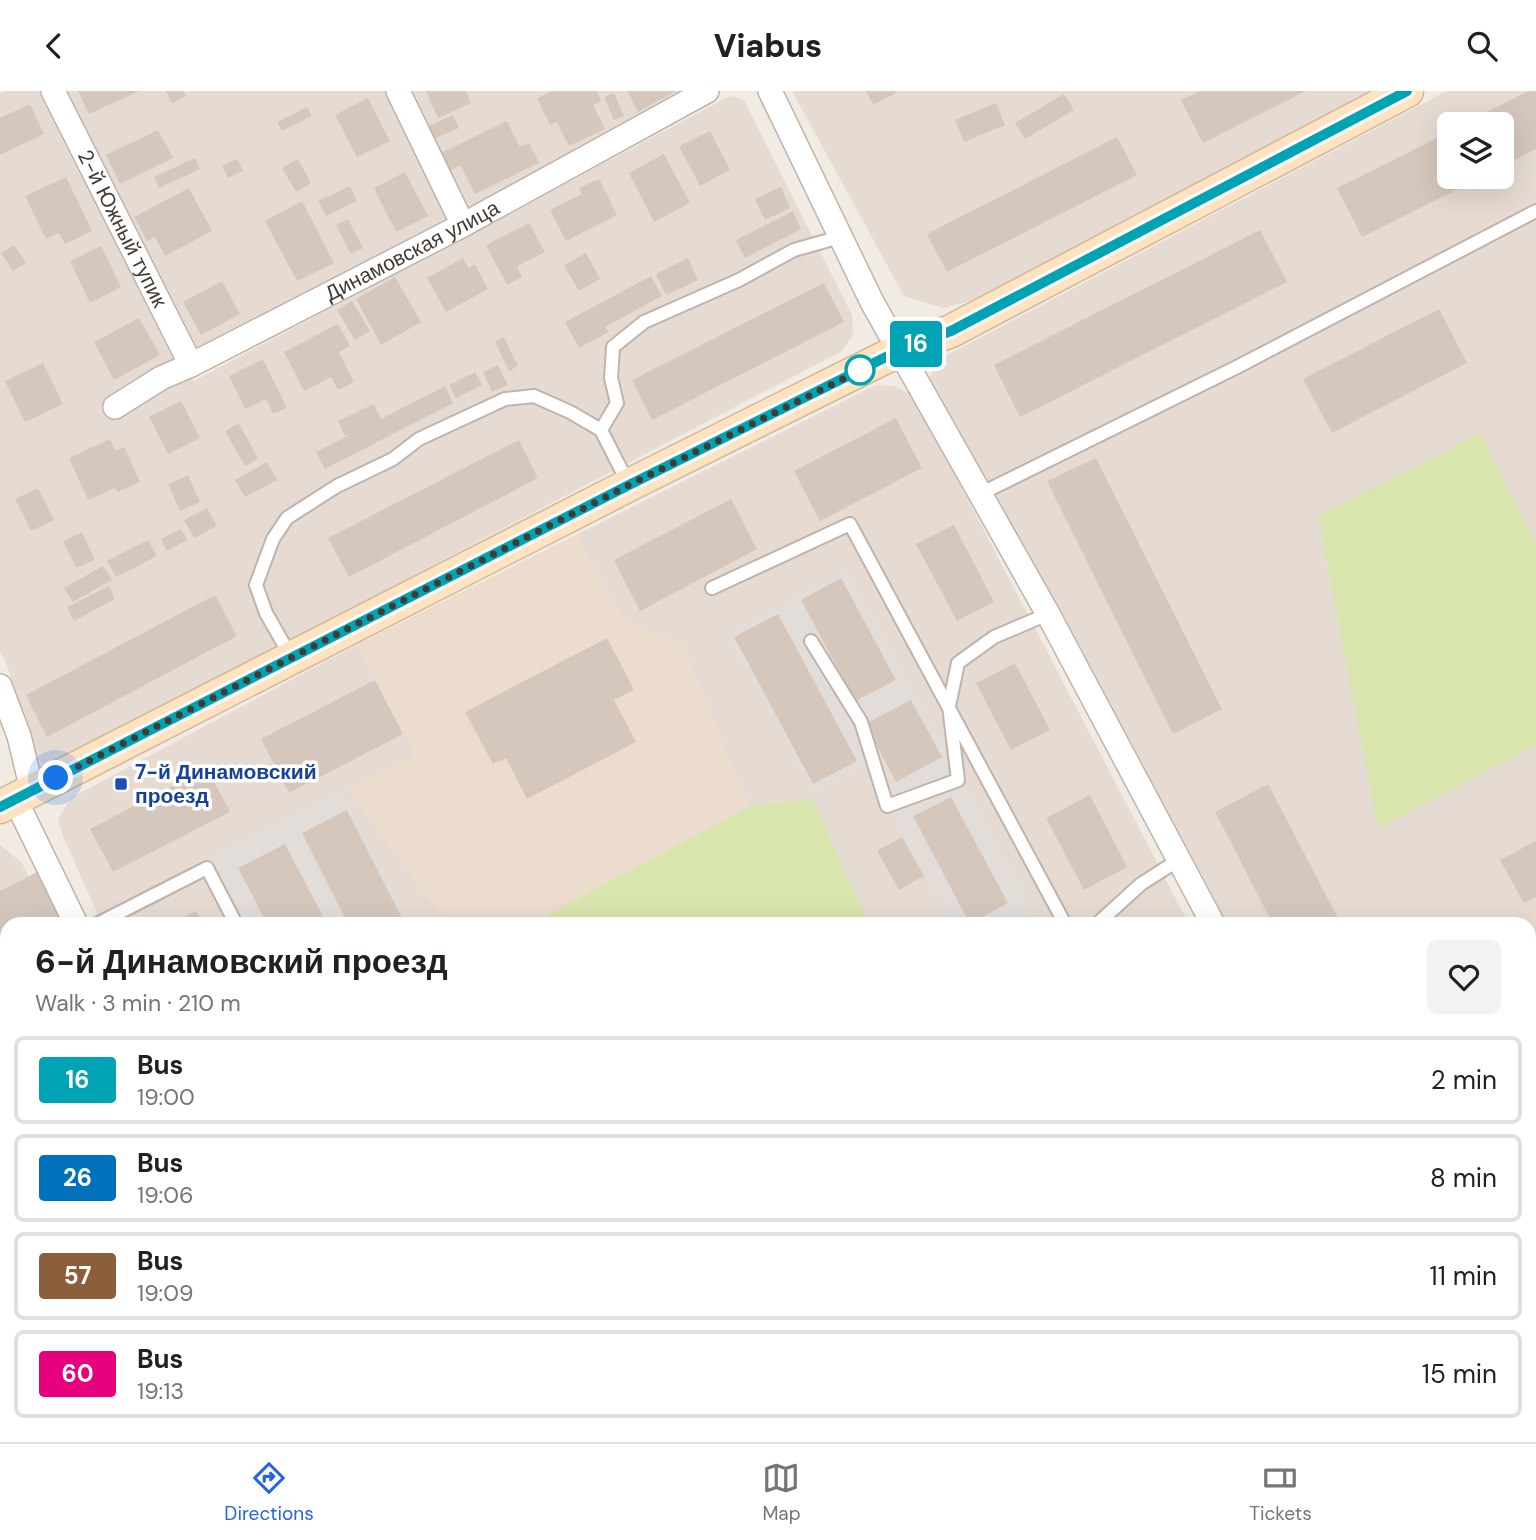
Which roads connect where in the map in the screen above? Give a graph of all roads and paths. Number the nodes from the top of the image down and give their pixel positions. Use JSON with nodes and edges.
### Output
{"nodes":[{"id":1,"x":53,"y":91,"type":"edge"},
{"id":2,"x":398,"y":91,"type":"edge"},
{"id":3,"x":707,"y":91,"type":"edge"},
{"id":4,"x":770,"y":91,"type":"edge"},
{"id":5,"x":1407,"y":91,"type":"edge"},
{"id":6,"x":1536,"y":211,"type":"edge"},
{"id":7,"x":463,"y":225,"type":"junction"},
{"id":8,"x":840,"y":237,"type":"junction"},
{"id":9,"x":900,"y":350,"type":"junction"},
{"id":10,"x":191,"y":365,"type":"junction"},
{"id":11,"x":115,"y":407,"type":"dead end"},
{"id":12,"x":601,"y":430,"type":"junction"},
{"id":13,"x":629,"y":485,"type":"junction"},
{"id":14,"x":980,"y":494,"type":"junction"},
{"id":15,"x":712,"y":588,"type":"dead end"},
{"id":16,"x":1048,"y":614,"type":"junction"},
{"id":17,"x":811,"y":641,"type":"dead end"},
{"id":18,"x":291,"y":658,"type":"junction"},
{"id":19,"x":0,"y":686,"type":"edge"},
{"id":20,"x":948,"y":706,"type":"junction"},
{"id":21,"x":16,"y":799,"type":"edge"},
{"id":22,"x":1180,"y":859,"type":"junction"},
{"id":23,"x":73,"y":917,"type":"edge"},
{"id":24,"x":111,"y":917,"type":"edge"},
{"id":25,"x":232,"y":917,"type":"edge"},
{"id":26,"x":1061,"y":917,"type":"edge"},
{"id":27,"x":1105,"y":917,"type":"edge"},
{"id":28,"x":1209,"y":917,"type":"edge"}],
"edges":[{"from":1,"to":10,"type":"street","name":"2-й Южный тупик"},
{"from":2,"to":7,"type":"street"},
{"from":3,"to":7,"type":"street","name":"Динамовская улица"},
{"from":4,"to":8,"type":"street"},
{"from":5,"to":9,"type":"street"},
{"from":6,"to":14,"type":"lane"},
{"from":7,"to":10,"type":"street","name":"Динамовская улица"},
{"from":8,"to":9,"type":"street"},
{"from":8,"to":12,"type":"lane"},
{"from":9,"to":13,"type":"street"},
{"from":9,"to":14,"type":"street"},
{"from":10,"to":11,"type":"street","name":"Динамовская улица"},
{"from":12,"to":13,"type":"lane"},
{"from":12,"to":18,"type":"lane"},
{"from":13,"to":18,"type":"street"},
{"from":14,"to":16,"type":"street"},
{"from":15,"to":20,"type":"lane"},
{"from":16,"to":20,"type":"lane"},
{"from":16,"to":22,"type":"street"},
{"from":17,"to":20,"type":"lane"},
{"from":18,"to":21,"type":"street"},
{"from":19,"to":21,"type":"street"},
{"from":20,"to":26,"type":"lane"},
{"from":21,"to":23,"type":"street"},
{"from":22,"to":27,"type":"lane"},
{"from":22,"to":28,"type":"street"},
{"from":24,"to":25,"type":"lane"}]}
